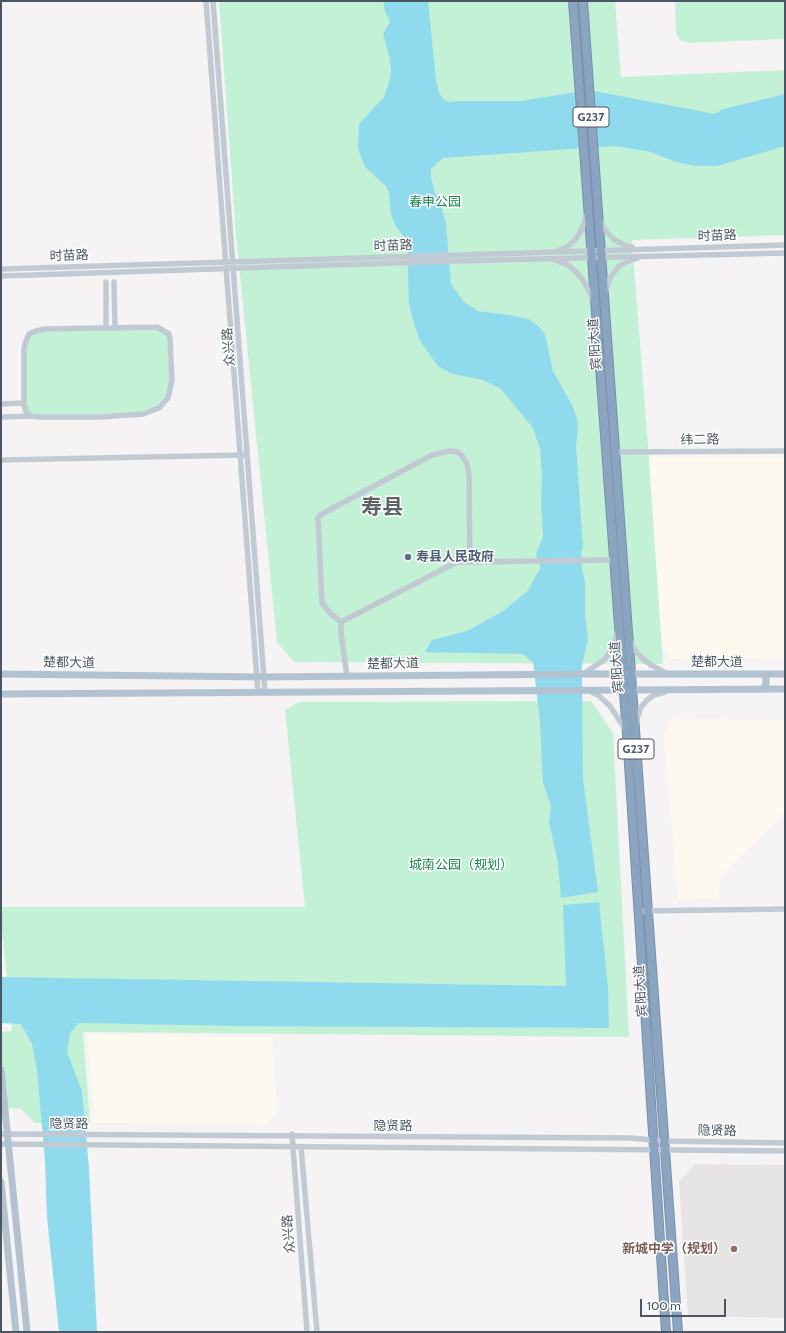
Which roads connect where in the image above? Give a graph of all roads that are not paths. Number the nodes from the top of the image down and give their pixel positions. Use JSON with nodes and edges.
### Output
{"nodes":[{"id":1,"x":206,"y":1,"type":"edge"},
{"id":2,"x":213,"y":1,"type":"edge"},
{"id":3,"x":573,"y":1,"type":"edge"},
{"id":4,"x":582,"y":1,"type":"edge"},
{"id":5,"x":583,"y":69,"type":"junction"},
{"id":6,"x":588,"y":205,"type":"junction"},
{"id":7,"x":597,"y":206,"type":"junction"},
{"id":8,"x":785,"y":245,"type":"edge"},
{"id":9,"x":646,"y":249,"type":"junction"},
{"id":10,"x":551,"y":252,"type":"junction"},
{"id":11,"x":785,"y":253,"type":"edge"},
{"id":12,"x":596,"y":254,"type":"junction"},
{"id":13,"x":646,"y":256,"type":"junction"},
{"id":14,"x":455,"y":258,"type":"junction"},
{"id":15,"x":549,"y":258,"type":"junction"},
{"id":16,"x":396,"y":260,"type":"junction"},
{"id":17,"x":229,"y":267,"type":"junction"},
{"id":18,"x":1,"y":269,"type":"edge"},
{"id":19,"x":1,"y":276,"type":"edge"},
{"id":20,"x":106,"y":282,"type":"dead end"},
{"id":21,"x":114,"y":282,"type":"dead end"},
{"id":22,"x":604,"y":305,"type":"junction"},
{"id":23,"x":596,"y":310,"type":"junction"},
{"id":24,"x":106,"y":328,"type":"junction"},
{"id":25,"x":115,"y":328,"type":"junction"},
{"id":26,"x":24,"y":403,"type":"junction"},
{"id":27,"x":1,"y":404,"type":"edge"},
{"id":28,"x":32,"y":416,"type":"junction"},
{"id":29,"x":1,"y":417,"type":"edge"},
{"id":30,"x":785,"y":451,"type":"edge"},
{"id":31,"x":616,"y":452,"type":"junction"},
{"id":32,"x":241,"y":455,"type":"junction"},
{"id":33,"x":248,"y":455,"type":"junction"},
{"id":34,"x":1,"y":460,"type":"edge"},
{"id":35,"x":614,"y":560,"type":"junction"},
{"id":36,"x":470,"y":562,"type":"junction"},
{"id":37,"x":341,"y":622,"type":"junction"},
{"id":38,"x":622,"y":628,"type":"junction"},
{"id":39,"x":1,"y":674,"type":"edge"},
{"id":40,"x":582,"y":674,"type":"junction"},
{"id":41,"x":626,"y":674,"type":"junction"},
{"id":42,"x":672,"y":674,"type":"junction"},
{"id":43,"x":763,"y":674,"type":"junction"},
{"id":44,"x":785,"y":674,"type":"edge"},
{"id":45,"x":347,"y":676,"type":"junction"},
{"id":46,"x":264,"y":677,"type":"junction"},
{"id":47,"x":763,"y":689,"type":"junction"},
{"id":48,"x":785,"y":689,"type":"edge"},
{"id":49,"x":586,"y":690,"type":"junction"},
{"id":50,"x":674,"y":690,"type":"junction"},
{"id":51,"x":627,"y":691,"type":"junction"},
{"id":52,"x":262,"y":692,"type":"junction"},
{"id":53,"x":1,"y":694,"type":"edge"},
{"id":54,"x":630,"y":733,"type":"junction"},
{"id":55,"x":785,"y":909,"type":"edge"},
{"id":56,"x":638,"y":911,"type":"junction"},
{"id":57,"x":647,"y":911,"type":"junction"},
{"id":58,"x":1,"y":1070,"type":"edge"},
{"id":59,"x":4,"y":1134,"type":"edge"},
{"id":60,"x":292,"y":1135,"type":"junction"},
{"id":61,"x":653,"y":1141,"type":"junction"},
{"id":62,"x":785,"y":1143,"type":"edge"},
{"id":63,"x":5,"y":1144,"type":"edge"},
{"id":64,"x":664,"y":1146,"type":"junction"},
{"id":65,"x":293,"y":1147,"type":"junction"},
{"id":66,"x":300,"y":1147,"type":"junction"},
{"id":67,"x":654,"y":1150,"type":"junction"},
{"id":68,"x":785,"y":1151,"type":"edge"},
{"id":69,"x":1,"y":1182,"type":"edge"},
{"id":70,"x":16,"y":1332,"type":"edge"},
{"id":71,"x":27,"y":1332,"type":"edge"},
{"id":72,"x":307,"y":1332,"type":"edge"},
{"id":73,"x":317,"y":1332,"type":"edge"},
{"id":74,"x":666,"y":1332,"type":"edge"},
{"id":75,"x":678,"y":1332,"type":"edge"}],
"edges":[{"from":1,"to":17,"type":"street","name":"众兴路"},
{"from":2,"to":17,"type":"street","name":"众兴路"},
{"from":3,"to":5,"type":"highway","name":"宾阳大道","number":"G237"},
{"from":4,"to":5,"type":"highway","name":"宾阳大道","number":"G237"},
{"from":5,"to":6,"type":"highway","name":"宾阳大道","number":"G237"},
{"from":5,"to":7,"type":"highway","name":"宾阳大道","number":"G237"},
{"from":6,"to":10,"type":"street"},
{"from":6,"to":12,"type":"highway","name":"宾阳大道","number":"G237"},
{"from":7,"to":9,"type":"street"},
{"from":7,"to":12,"type":"highway","name":"宾阳大道","number":"G237"},
{"from":8,"to":9,"type":"street","name":"时苗路"},
{"from":9,"to":12,"type":"street","name":"时苗路"},
{"from":10,"to":12,"type":"street","name":"时苗路"},
{"from":10,"to":14,"type":"street","name":"时苗路"},
{"from":11,"to":13,"type":"street","name":"时苗路"},
{"from":12,"to":13,"type":"street","name":"时苗路"},
{"from":12,"to":15,"type":"street","name":"时苗路"},
{"from":12,"to":22,"type":"highway","name":"宾阳大道","number":"G237"},
{"from":12,"to":23,"type":"highway","name":"宾阳大道","number":"G237"},
{"from":13,"to":22,"type":"street"},
{"from":14,"to":15,"type":"street","name":"时苗路"},
{"from":14,"to":16,"type":"street","name":"时苗路"},
{"from":15,"to":23,"type":"street"},
{"from":16,"to":17,"type":"street","name":"时苗路"},
{"from":16,"to":17,"type":"street","name":"时苗路"},
{"from":17,"to":18,"type":"street","name":"时苗路"},
{"from":17,"to":19,"type":"street","name":"时苗路"},
{"from":17,"to":32,"type":"street","name":"众兴路"},
{"from":17,"to":33,"type":"street","name":"众兴路"},
{"from":20,"to":24,"type":"street"},
{"from":21,"to":25,"type":"street"},
{"from":22,"to":31,"type":"highway","name":"宾阳大道","number":"G237"},
{"from":23,"to":35,"type":"highway","name":"宾阳大道","number":"G237"},
{"from":24,"to":25,"type":"street"},
{"from":24,"to":26,"type":"street"},
{"from":25,"to":28,"type":"street"},
{"from":26,"to":27,"type":"street"},
{"from":26,"to":28,"type":"street"},
{"from":28,"to":29,"type":"street"},
{"from":30,"to":31,"type":"street","name":"纬二路"},
{"from":31,"to":38,"type":"highway","name":"宾阳大道","number":"G237"},
{"from":32,"to":33,"type":"street"},
{"from":32,"to":34,"type":"street"},
{"from":32,"to":52,"type":"street","name":"众兴路"},
{"from":33,"to":46,"type":"street","name":"众兴路"},
{"from":35,"to":36,"type":"street"},
{"from":35,"to":38,"type":"highway","name":"宾阳大道","number":"G237"},
{"from":36,"to":37,"type":"street"},
{"from":36,"to":37,"type":"street"},
{"from":37,"to":45,"type":"street"},
{"from":38,"to":40,"type":"street"},
{"from":38,"to":41,"type":"highway","name":"宾阳大道","number":"G237"},
{"from":38,"to":42,"type":"street"},
{"from":39,"to":46,"type":"main road","name":"楚都大道"},
{"from":40,"to":41,"type":"main road","name":"楚都大道"},
{"from":40,"to":45,"type":"main road","name":"楚都大道"},
{"from":41,"to":42,"type":"main road","name":"楚都大道"},
{"from":41,"to":51,"type":"highway","name":"宾阳大道","number":"G237"},
{"from":42,"to":43,"type":"main road","name":"楚都大道"},
{"from":43,"to":44,"type":"main road","name":"楚都大道"},
{"from":43,"to":47,"type":"main road"},
{"from":45,"to":46,"type":"main road","name":"楚都大道"},
{"from":46,"to":52,"type":"street","name":"众兴路"},
{"from":47,"to":48,"type":"main road","name":"楚都大道"},
{"from":47,"to":50,"type":"main road","name":"楚都大道"},
{"from":49,"to":51,"type":"main road","name":"楚都大道"},
{"from":49,"to":52,"type":"main road","name":"楚都大道"},
{"from":49,"to":54,"type":"street"},
{"from":50,"to":51,"type":"main road","name":"楚都大道"},
{"from":50,"to":54,"type":"street"},
{"from":51,"to":54,"type":"highway","name":"宾阳大道","number":"G237"},
{"from":52,"to":53,"type":"main road","name":"楚都大道"},
{"from":54,"to":56,"type":"highway","name":"宾阳大道","number":"G237"},
{"from":54,"to":57,"type":"highway","name":"宾阳大道","number":"G237"},
{"from":55,"to":57,"type":"street"},
{"from":56,"to":57,"type":"street"},
{"from":56,"to":61,"type":"highway","name":"宾阳大道","number":"G237"},
{"from":57,"to":64,"type":"highway","name":"宾阳大道","number":"G237"},
{"from":58,"to":59,"type":"main road"},
{"from":59,"to":60,"type":"street","name":"隐贤路"},
{"from":59,"to":63,"type":"main road"},
{"from":60,"to":61,"type":"street","name":"隐贤路"},
{"from":60,"to":65,"type":"street","name":"众兴路"},
{"from":61,"to":64,"type":"street","name":"隐贤路"},
{"from":61,"to":67,"type":"highway","name":"宾阳大道","number":"G237"},
{"from":62,"to":64,"type":"street","name":"隐贤路"},
{"from":63,"to":65,"type":"street","name":"隐贤路"},
{"from":63,"to":71,"type":"main road"},
{"from":64,"to":67,"type":"street","name":"隐贤路"},
{"from":64,"to":68,"type":"street","name":"隐贤路"},
{"from":64,"to":75,"type":"highway","name":"宾阳大道","number":"G237"},
{"from":65,"to":66,"type":"street","name":"隐贤路"},
{"from":65,"to":72,"type":"street","name":"众兴路"},
{"from":66,"to":67,"type":"street","name":"隐贤路"},
{"from":66,"to":73,"type":"street","name":"众兴路"},
{"from":67,"to":74,"type":"highway","name":"宾阳大道","number":"G237"},
{"from":69,"to":70,"type":"main road"}]}
